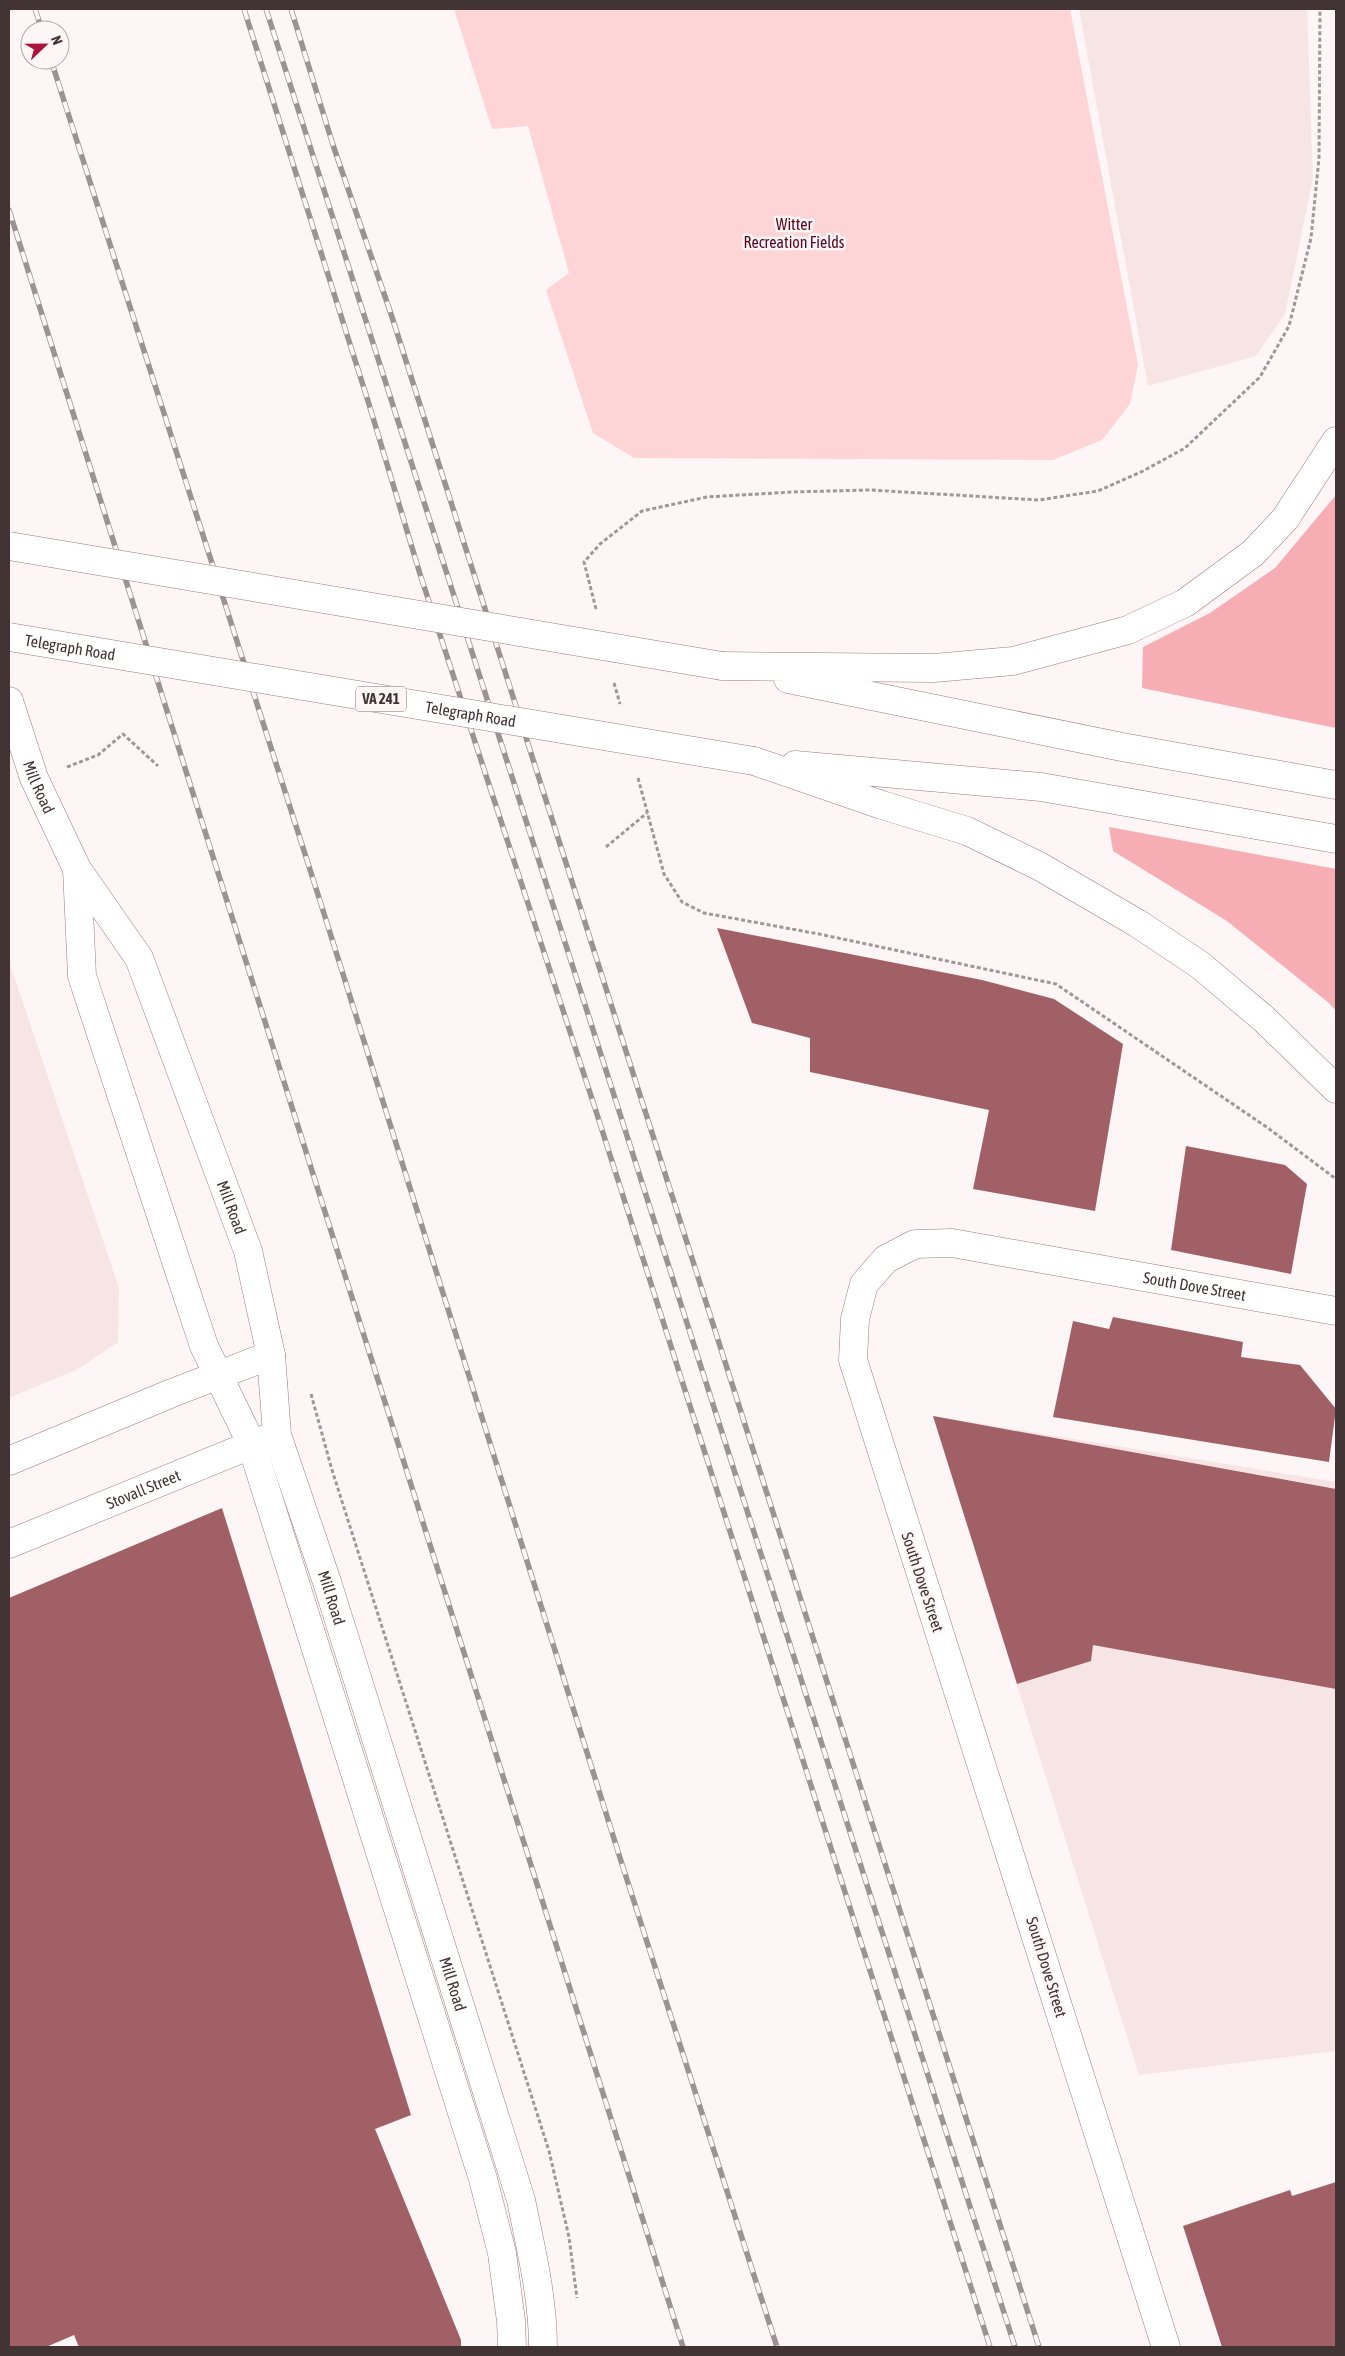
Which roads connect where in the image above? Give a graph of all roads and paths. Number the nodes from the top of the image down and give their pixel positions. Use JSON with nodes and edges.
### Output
{"nodes":[{"id":1,"x":1320,"y":9,"type":"edge"},
{"id":2,"x":1336,"y":441,"type":"edge"},
{"id":3,"x":9,"y":546,"type":"edge"},
{"id":4,"x":596,"y":610,"type":"dead end"},
{"id":5,"x":9,"y":637,"type":"edge"},
{"id":6,"x":722,"y":666,"type":"junction"},
{"id":7,"x":613,"y":678,"type":"dead end"},
{"id":8,"x":9,"y":701,"type":"edge"},
{"id":9,"x":620,"y":707,"type":"dead end"},
{"id":10,"x":98,"y":756,"type":"dead end"},
{"id":11,"x":754,"y":761,"type":"junction"},
{"id":12,"x":158,"y":766,"type":"dead end"},
{"id":13,"x":637,"y":774,"type":"dead end"},
{"id":14,"x":1336,"y":785,"type":"edge"},
{"id":15,"x":647,"y":813,"type":"junction"},
{"id":16,"x":1336,"y":839,"type":"edge"},
{"id":17,"x":606,"y":847,"type":"dead end"},
{"id":18,"x":77,"y":869,"type":"junction"},
{"id":19,"x":1336,"y":1089,"type":"edge"},
{"id":20,"x":1336,"y":1179,"type":"edge"},
{"id":21,"x":1336,"y":1311,"type":"edge"},
{"id":22,"x":271,"y":1355,"type":"junction"},
{"id":23,"x":217,"y":1374,"type":"junction"},
{"id":24,"x":309,"y":1388,"type":"dead end"},
{"id":25,"x":277,"y":1435,"type":"junction"},
{"id":26,"x":251,"y":1443,"type":"junction"},
{"id":27,"x":9,"y":1461,"type":"edge"},
{"id":28,"x":9,"y":1544,"type":"edge"},
{"id":29,"x":577,"y":2308,"type":"dead end"},
{"id":30,"x":512,"y":2347,"type":"edge"},
{"id":31,"x":543,"y":2347,"type":"edge"},
{"id":32,"x":1166,"y":2347,"type":"edge"}],
"edges":[{"from":1,"to":4,"type":"path"},
{"from":2,"to":6,"type":"street"},
{"from":3,"to":6,"type":"street","bridge":true},
{"from":5,"to":11,"type":"street","name":"Telegraph Road","number":"VA 241","bridge":true},
{"from":6,"to":14,"type":"street"},
{"from":7,"to":9,"type":"path"},
{"from":8,"to":18,"type":"street","name":"Mill Road"},
{"from":10,"to":12,"type":"path"},
{"from":11,"to":16,"type":"street"},
{"from":11,"to":19,"type":"street"},
{"from":13,"to":15,"type":"path"},
{"from":15,"to":17,"type":"path"},
{"from":15,"to":20,"type":"path"},
{"from":18,"to":22,"type":"street","name":"Mill Road"},
{"from":18,"to":23,"type":"street","name":"Mill Road"},
{"from":21,"to":32,"type":"street","name":"South Dove Street"},
{"from":22,"to":23,"type":"street"},
{"from":22,"to":25,"type":"street","name":"Mill Road"},
{"from":23,"to":26,"type":"street","name":"Mill Road"},
{"from":23,"to":27,"type":"street"},
{"from":24,"to":29,"type":"path"},
{"from":25,"to":26,"type":"street","name":"Stovall Street"},
{"from":25,"to":31,"type":"street","name":"Mill Road"},
{"from":26,"to":28,"type":"street","name":"Stovall Street"},
{"from":26,"to":30,"type":"street","name":"Mill Road"}]}
